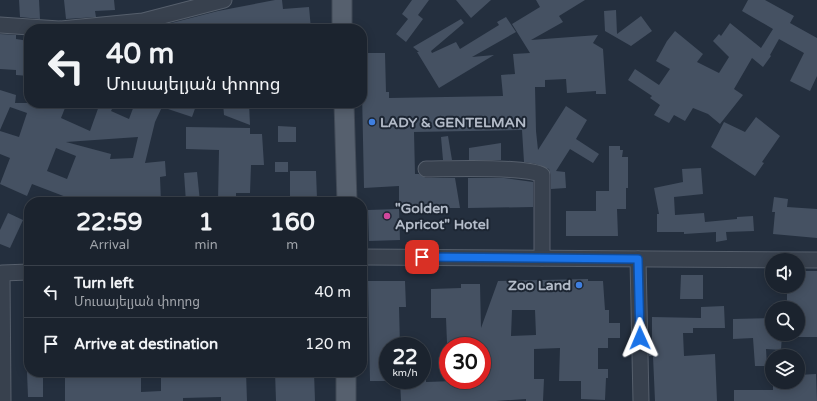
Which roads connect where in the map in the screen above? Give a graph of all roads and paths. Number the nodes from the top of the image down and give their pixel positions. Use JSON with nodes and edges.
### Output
{"nodes":[{"id":1,"x":224,"y":0,"type":"edge"},
{"id":2,"x":342,"y":0,"type":"edge"},
{"id":3,"x":112,"y":24,"type":"edge"},
{"id":4,"x":342,"y":24,"type":"edge"},
{"id":5,"x":0,"y":25,"type":"edge"},
{"id":6,"x":24,"y":27,"type":"edge"},
{"id":7,"x":344,"y":108,"type":"edge"},
{"id":8,"x":426,"y":169,"type":"dead end"},
{"id":9,"x":347,"y":197,"type":"edge"},
{"id":10,"x":367,"y":256,"type":"edge"},
{"id":11,"x":542,"y":258,"type":"junction"},
{"id":12,"x":638,"y":259,"type":"junction"},
{"id":13,"x":817,"y":260,"type":"edge"},
{"id":14,"x":24,"y":272,"type":"edge"},
{"id":15,"x":346,"y":377,"type":"edge"},
{"id":16,"x":3,"y":401,"type":"edge"},
{"id":17,"x":346,"y":401,"type":"edge"},
{"id":18,"x":641,"y":401,"type":"edge"}],
"edges":[{"from":1,"to":3,"type":"street"},
{"from":2,"to":4,"type":"main road"},
{"from":5,"to":6,"type":"street"},
{"from":7,"to":9,"type":"main road"},
{"from":8,"to":11,"type":"street"},
{"from":10,"to":11,"type":"street"},
{"from":11,"to":12,"type":"street"},
{"from":12,"to":13,"type":"street"},
{"from":12,"to":18,"type":"street"},
{"from":14,"to":16,"type":"street"},
{"from":15,"to":17,"type":"main road"}]}
